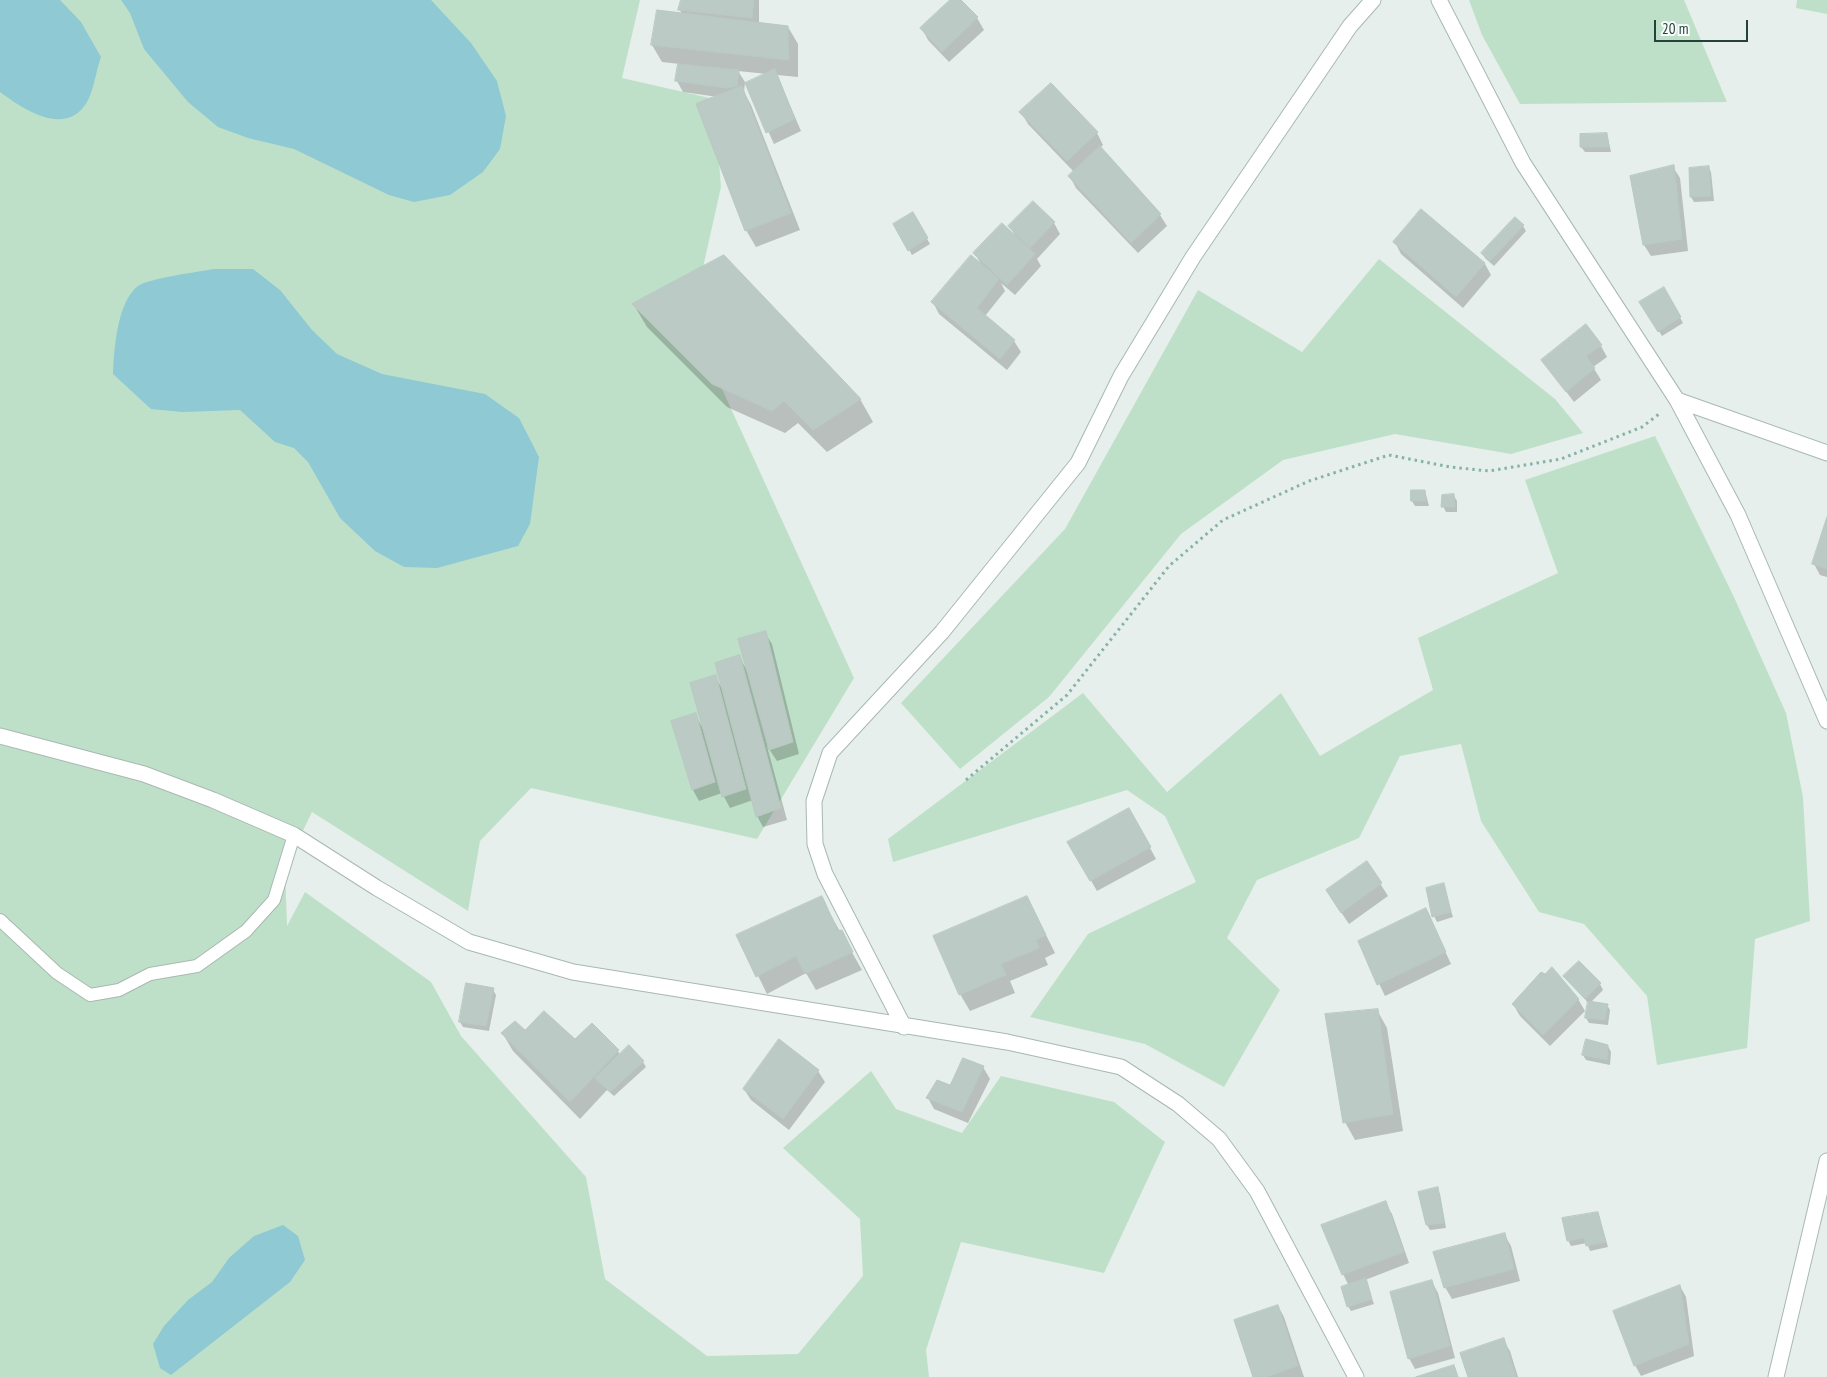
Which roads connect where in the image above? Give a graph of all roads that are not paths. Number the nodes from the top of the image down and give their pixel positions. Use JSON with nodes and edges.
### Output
{"nodes":[{"id":1,"x":1373,"y":0,"type":"edge"},
{"id":2,"x":1439,"y":0,"type":"edge"},
{"id":3,"x":1677,"y":400,"type":"junction"},
{"id":4,"x":1827,"y":453,"type":"edge"},
{"id":5,"x":1827,"y":721,"type":"edge"},
{"id":6,"x":0,"y":736,"type":"edge"},
{"id":7,"x":294,"y":836,"type":"junction"},
{"id":8,"x":0,"y":920,"type":"edge"},
{"id":9,"x":904,"y":1027,"type":"junction"},
{"id":10,"x":1827,"y":1162,"type":"edge"},
{"id":11,"x":1356,"y":1377,"type":"edge"},
{"id":12,"x":1776,"y":1377,"type":"edge"}],
"edges":[{"from":1,"to":9,"type":"street"},
{"from":2,"to":3,"type":"street"},
{"from":3,"to":4,"type":"street"},
{"from":3,"to":5,"type":"street"},
{"from":6,"to":7,"type":"street"},
{"from":7,"to":8,"type":"lane"},
{"from":7,"to":9,"type":"street"},
{"from":9,"to":11,"type":"street"},
{"from":10,"to":12,"type":"street"}]}
